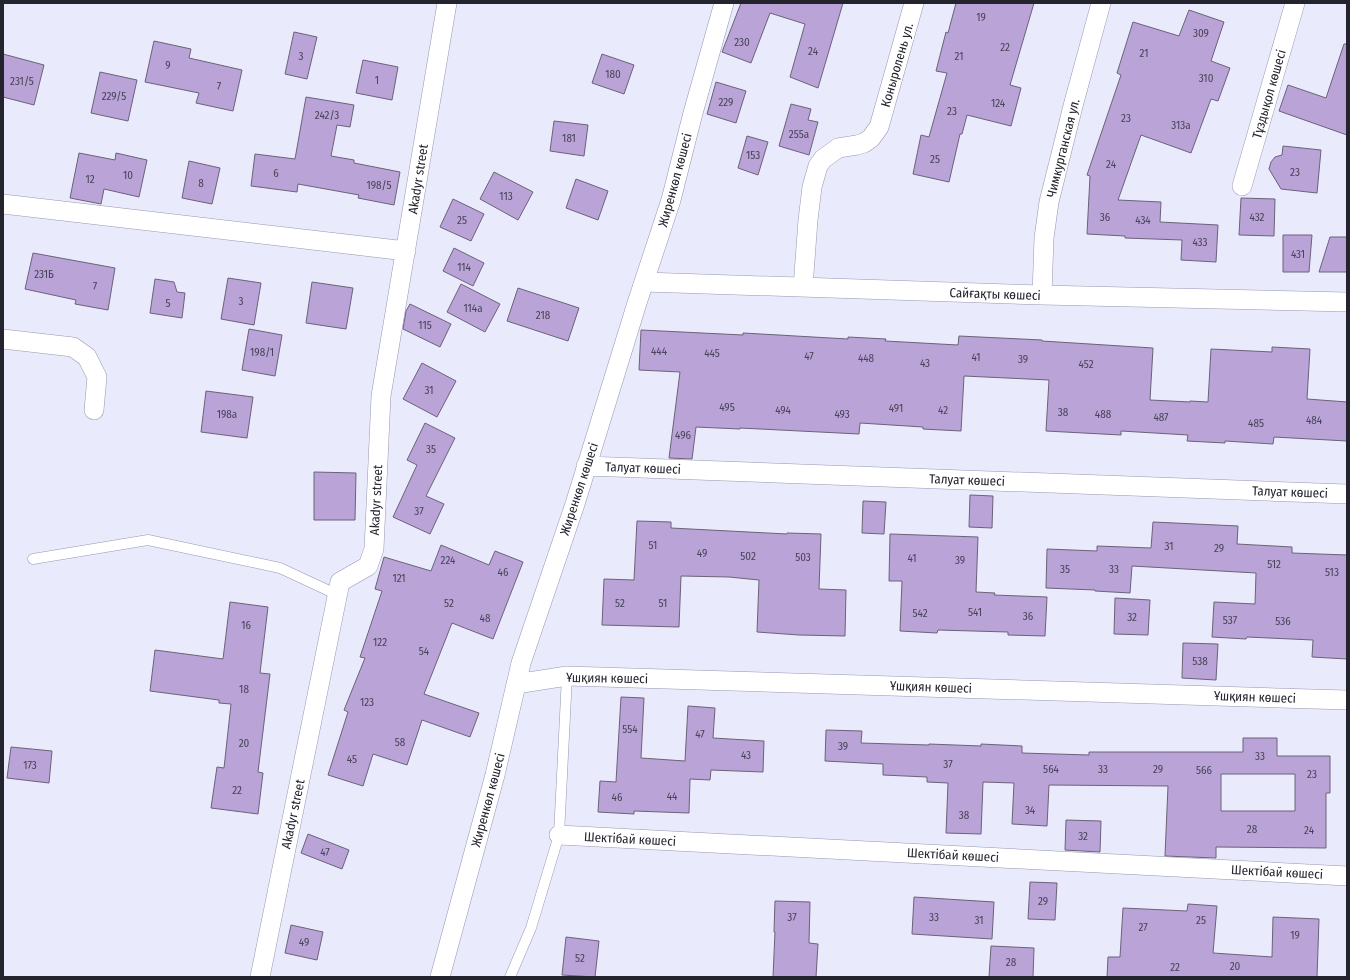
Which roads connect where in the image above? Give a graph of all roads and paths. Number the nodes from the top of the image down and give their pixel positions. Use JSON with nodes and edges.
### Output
{"nodes":[{"id":1,"x":447,"y":3,"type":"edge"},
{"id":2,"x":724,"y":3,"type":"edge"},
{"id":3,"x":914,"y":3,"type":"edge"},
{"id":4,"x":1101,"y":3,"type":"edge"},
{"id":5,"x":1295,"y":3,"type":"edge"},
{"id":6,"x":1242,"y":186,"type":"dead end"},
{"id":7,"x":3,"y":204,"type":"edge"},
{"id":8,"x":406,"y":251,"type":"junction"},
{"id":9,"x":644,"y":282,"type":"junction"},
{"id":10,"x":803,"y":287,"type":"junction"},
{"id":11,"x":1042,"y":295,"type":"junction"},
{"id":12,"x":1347,"y":302,"type":"edge"},
{"id":13,"x":3,"y":339,"type":"edge"},
{"id":14,"x":94,"y":410,"type":"dead end"},
{"id":15,"x":586,"y":466,"type":"junction"},
{"id":16,"x":1347,"y":494,"type":"edge"},
{"id":17,"x":33,"y":559,"type":"dead end"},
{"id":18,"x":338,"y":595,"type":"junction"},
{"id":19,"x":567,"y":676,"type":"junction"},
{"id":20,"x":516,"y":684,"type":"junction"},
{"id":21,"x":1347,"y":700,"type":"edge"},
{"id":22,"x":559,"y":835,"type":"junction"},
{"id":23,"x":1347,"y":876,"type":"edge"},
{"id":24,"x":260,"y":977,"type":"edge"},
{"id":25,"x":440,"y":977,"type":"edge"},
{"id":26,"x":510,"y":977,"type":"edge"}],
"edges":[{"from":1,"to":8,"type":"street","name":"Akadyr street"},
{"from":2,"to":9,"type":"street","name":"Жиренкөл көшесі"},
{"from":3,"to":10,"type":"street","name":"Коныролень ул."},
{"from":4,"to":11,"type":"street","name":"Чимкурганская ул."},
{"from":5,"to":6,"type":"street","name":"Тұздықол көшесі"},
{"from":7,"to":8,"type":"street"},
{"from":8,"to":18,"type":"street","name":"Akadyr street"},
{"from":9,"to":10,"type":"street","name":"Сайғақты көшесі"},
{"from":9,"to":15,"type":"street","name":"Жиренкөл көшесі"},
{"from":10,"to":11,"type":"street","name":"Сайғақты көшесі"},
{"from":11,"to":12,"type":"street","name":"Сайғақты көшесі"},
{"from":13,"to":14,"type":"street"},
{"from":15,"to":16,"type":"street","name":"Талуат көшесі"},
{"from":15,"to":20,"type":"street","name":"Жиренкөл көшесі"},
{"from":17,"to":18,"type":"lane"},
{"from":18,"to":24,"type":"street","name":"Akadyr street"},
{"from":19,"to":20,"type":"street","name":"Ұшқиян көшесі"},
{"from":19,"to":21,"type":"street","name":"Ұшқиян көшесі"},
{"from":19,"to":22,"type":"lane"},
{"from":20,"to":25,"type":"street","name":"Жиренкөл көшесі"},
{"from":22,"to":23,"type":"street","name":"Шектібай көшесі"},
{"from":22,"to":26,"type":"lane"}]}
